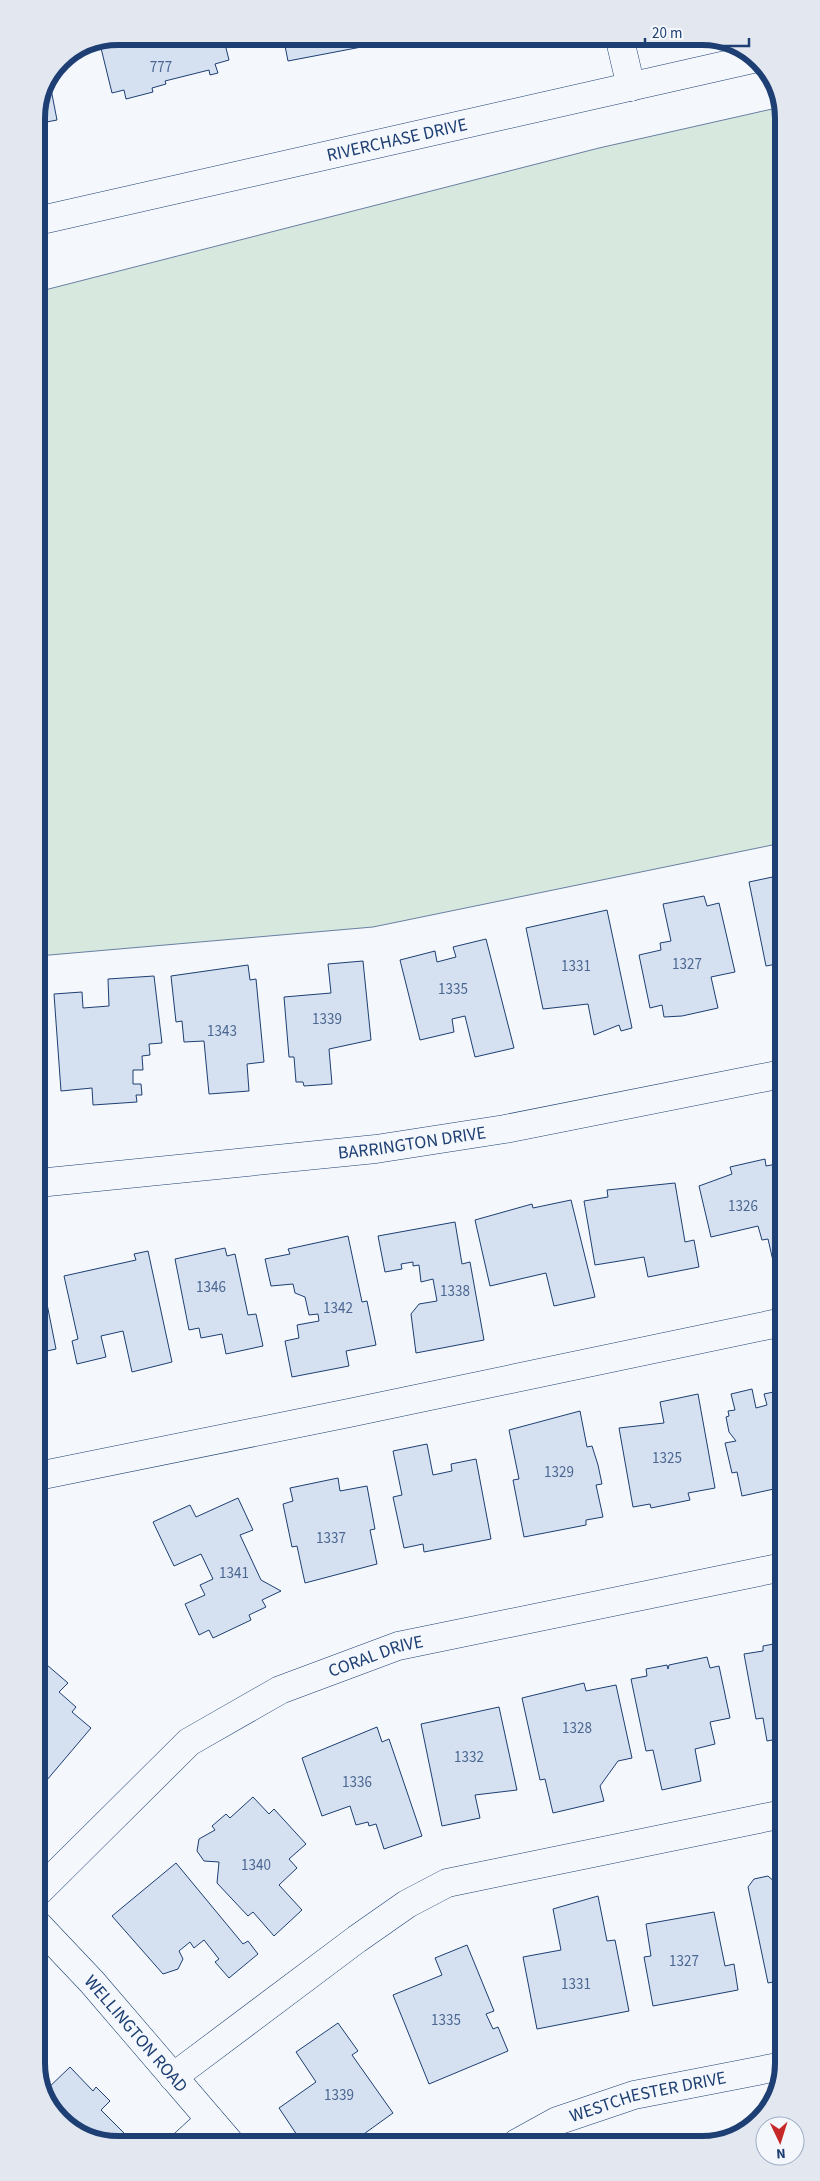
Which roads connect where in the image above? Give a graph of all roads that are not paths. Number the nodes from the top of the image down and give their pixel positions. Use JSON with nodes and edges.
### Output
{"nodes":[{"id":1,"x":621,"y":45,"type":"edge"},
{"id":2,"x":747,"y":60,"type":"edge"},
{"id":3,"x":631,"y":87,"type":"junction"},
{"id":4,"x":45,"y":219,"type":"edge"},
{"id":5,"x":775,"y":1075,"type":"edge"},
{"id":6,"x":45,"y":1182,"type":"edge"},
{"id":7,"x":775,"y":1324,"type":"edge"},
{"id":8,"x":45,"y":1475,"type":"edge"},
{"id":9,"x":775,"y":1569,"type":"edge"},
{"id":10,"x":775,"y":1816,"type":"edge"},
{"id":11,"x":45,"y":1885,"type":"edge"},
{"id":12,"x":45,"y":1932,"type":"edge"},
{"id":13,"x":775,"y":2068,"type":"edge"},
{"id":14,"x":173,"y":2077,"type":"junction"},
{"id":15,"x":210,"y":2120,"type":"junction"},
{"id":16,"x":193,"y":2136,"type":"edge"},
{"id":17,"x":224,"y":2136,"type":"edge"},
{"id":18,"x":529,"y":2136,"type":"edge"}],
"edges":[{"from":1,"to":3,"type":"street"},
{"from":2,"to":3,"type":"street","name":"RIVERCHASE DRIVE"},
{"from":3,"to":4,"type":"street","name":"RIVERCHASE DRIVE"},
{"from":5,"to":6,"type":"street","name":"BARRINGTON DRIVE"},
{"from":7,"to":8,"type":"street"},
{"from":9,"to":11,"type":"street","name":"CORAL DRIVE"},
{"from":10,"to":14,"type":"street"},
{"from":12,"to":14,"type":"street","name":"WELLINGTON ROAD"},
{"from":13,"to":18,"type":"street","name":"WESTCHESTER DRIVE"},
{"from":14,"to":15,"type":"street","name":"WELLINGTON ROAD"},
{"from":15,"to":16,"type":"street"},
{"from":15,"to":17,"type":"street","name":"WELLINGTON ROAD"}]}
